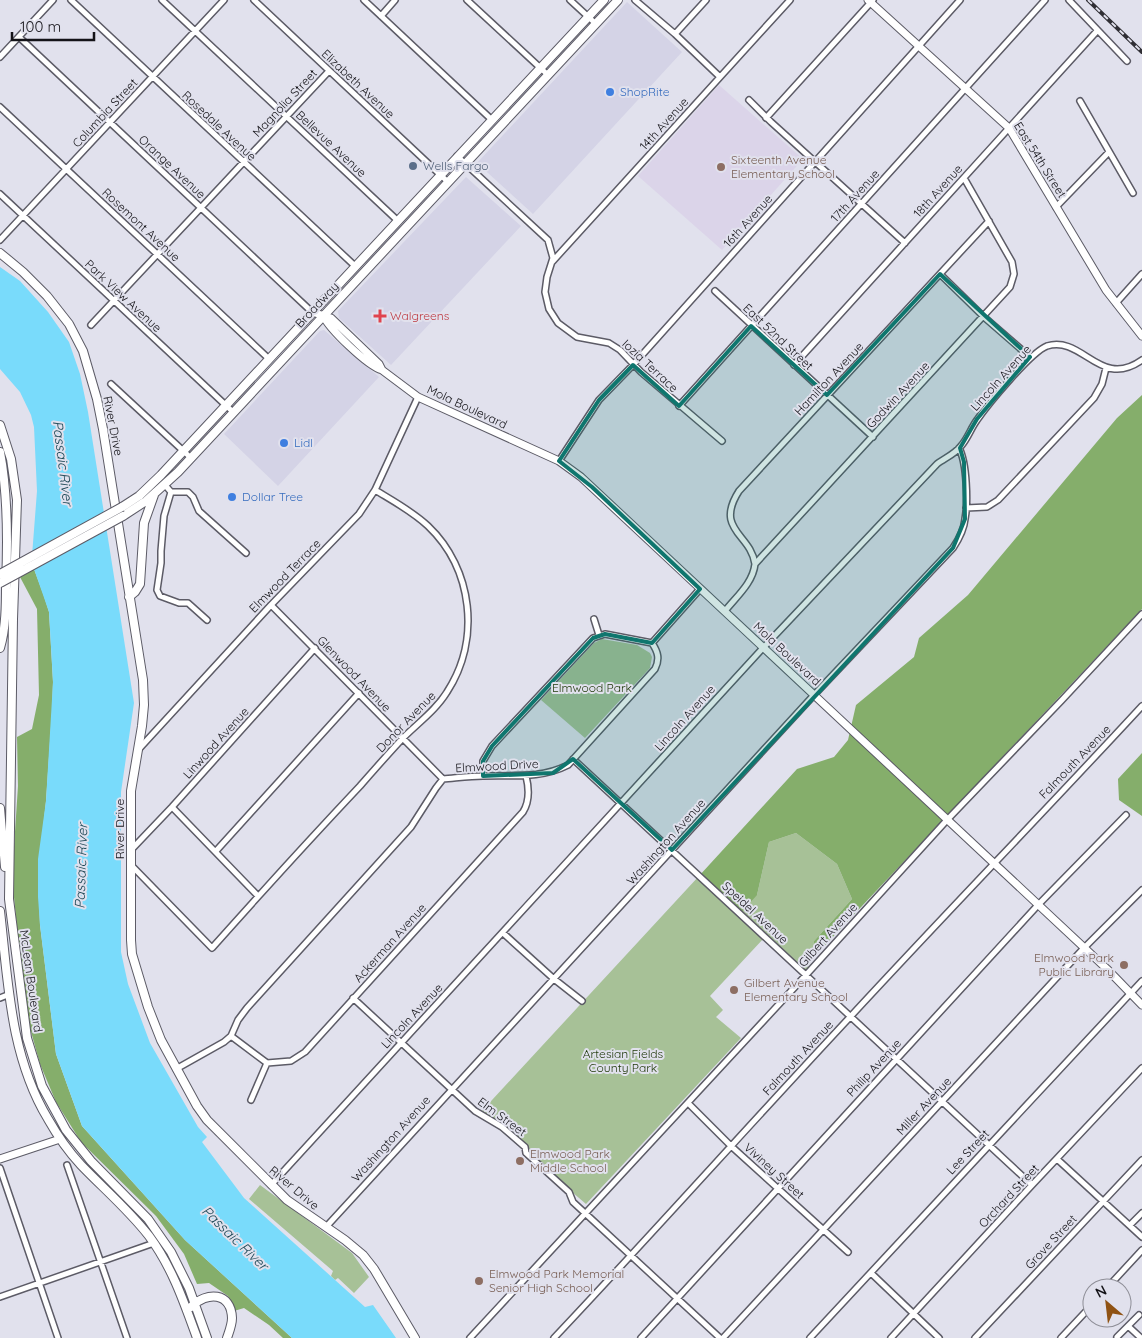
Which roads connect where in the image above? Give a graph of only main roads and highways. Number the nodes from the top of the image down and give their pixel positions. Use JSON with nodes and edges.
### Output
{"nodes":[{"id":1,"x":604,"y":0,"type":"edge"},
{"id":2,"x":618,"y":0,"type":"edge"},
{"id":3,"x":0,"y":253,"type":"edge"},
{"id":4,"x":0,"y":425,"type":"edge"},
{"id":5,"x":0,"y":453,"type":"edge"},
{"id":6,"x":157,"y":492,"type":"junction"},
{"id":7,"x":0,"y":510,"type":"edge"},
{"id":8,"x":123,"y":512,"type":"junction"},
{"id":9,"x":7,"y":522,"type":"junction"},
{"id":10,"x":144,"y":523,"type":"junction"},
{"id":11,"x":0,"y":574,"type":"edge"},
{"id":12,"x":0,"y":582,"type":"edge"},
{"id":13,"x":129,"y":597,"type":"junction"},
{"id":14,"x":0,"y":648,"type":"edge"},
{"id":15,"x":0,"y":808,"type":"edge"},
{"id":16,"x":9,"y":899,"type":"junction"},
{"id":17,"x":0,"y":911,"type":"edge"},
{"id":18,"x":195,"y":1303,"type":"junction"},
{"id":19,"x":188,"y":1314,"type":"junction"},
{"id":20,"x":197,"y":1338,"type":"edge"},
{"id":21,"x":207,"y":1338,"type":"edge"},
{"id":22,"x":227,"y":1338,"type":"edge"},
{"id":23,"x":415,"y":1338,"type":"edge"}],
"edges":[{"from":1,"to":8,"type":"main road","name":"Broadway"},
{"from":2,"to":6,"type":"main road","name":"Broadway"},
{"from":3,"to":13,"type":"main road","name":"River Drive"},
{"from":4,"to":16,"type":"main road","name":"McLean Boulevard"},
{"from":5,"to":9,"type":"main road"},
{"from":6,"to":8,"type":"main road","name":"Broadway"},
{"from":6,"to":10,"type":"main road"},
{"from":7,"to":9,"type":"main road"},
{"from":8,"to":10,"type":"main road"},
{"from":8,"to":11,"type":"main road","name":"Broadway","bridge":true},
{"from":8,"to":12,"type":"main road","name":"Broadway","bridge":true},
{"from":9,"to":14,"type":"main road"},
{"from":10,"to":13,"type":"main road"},
{"from":13,"to":23,"type":"main road","name":"River Drive"},
{"from":15,"to":16,"type":"main road"},
{"from":16,"to":18,"type":"main road","name":"McLean Boulevard"},
{"from":17,"to":19,"type":"main road","name":"McLean Boulevard"},
{"from":18,"to":19,"type":"main road"},
{"from":18,"to":21,"type":"main road","name":"McLean Boulevard"},
{"from":18,"to":22,"type":"main road"},
{"from":19,"to":20,"type":"main road","name":"McLean Boulevard"}]}
